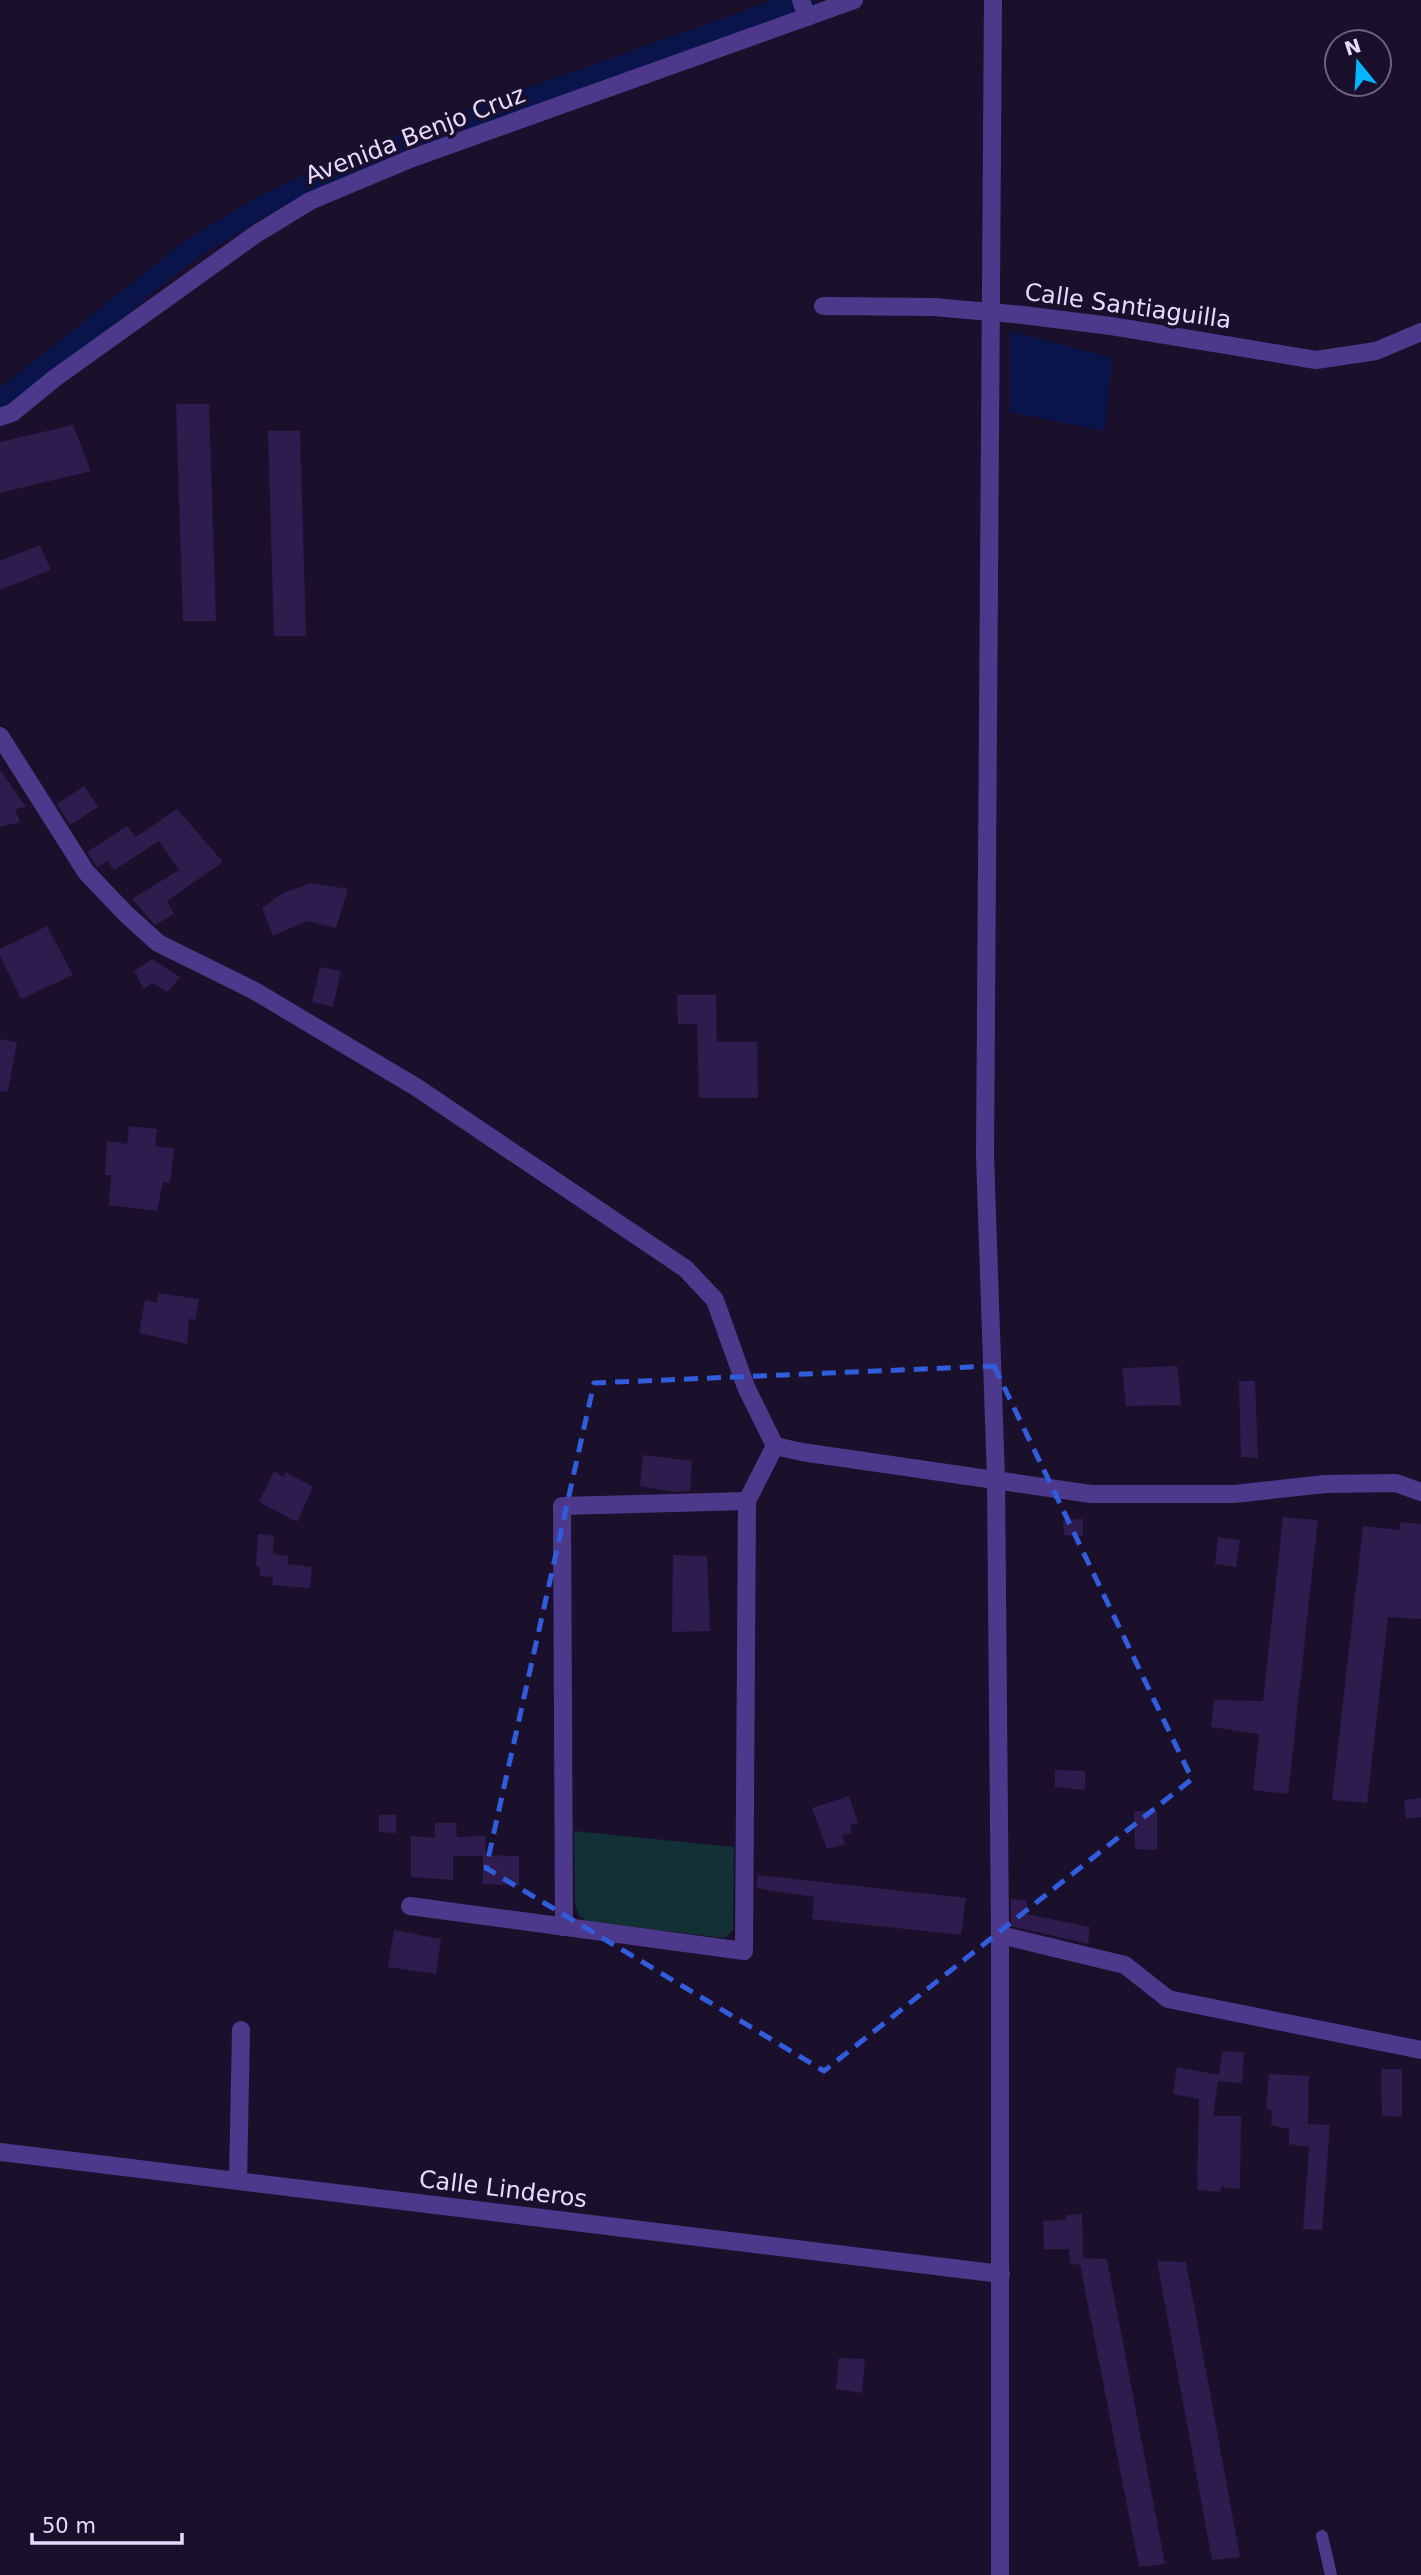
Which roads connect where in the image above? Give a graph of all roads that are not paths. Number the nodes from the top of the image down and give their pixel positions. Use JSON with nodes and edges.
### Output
{"nodes":[{"id":1,"x":854,"y":0,"type":"edge"},
{"id":2,"x":993,"y":0,"type":"edge"},
{"id":3,"x":804,"y":8,"type":"edge"},
{"id":4,"x":823,"y":306,"type":"dead end"},
{"id":5,"x":990,"y":312,"type":"junction"},
{"id":6,"x":1421,"y":332,"type":"edge"},
{"id":7,"x":0,"y":417,"type":"edge"},
{"id":8,"x":0,"y":736,"type":"edge"},
{"id":9,"x":775,"y":1446,"type":"junction"},
{"id":10,"x":996,"y":1479,"type":"junction"},
{"id":11,"x":1421,"y":1492,"type":"edge"},
{"id":12,"x":747,"y":1501,"type":"junction"},
{"id":13,"x":410,"y":1906,"type":"dead end"},
{"id":14,"x":564,"y":1927,"type":"junction"},
{"id":15,"x":1000,"y":1935,"type":"junction"},
{"id":16,"x":241,"y":2030,"type":"dead end"},
{"id":17,"x":1421,"y":2050,"type":"edge"},
{"id":18,"x":0,"y":2152,"type":"edge"},
{"id":19,"x":238,"y":2181,"type":"junction"},
{"id":20,"x":1001,"y":2274,"type":"junction"},
{"id":21,"x":1322,"y":2536,"type":"dead end"},
{"id":22,"x":1000,"y":2575,"type":"edge"},
{"id":23,"x":1331,"y":2575,"type":"edge"}],
"edges":[{"from":1,"to":3,"type":"street","name":"Avenida Benjo Cruz"},
{"from":2,"to":5,"type":"street"},
{"from":3,"to":7,"type":"street","name":"Avenida Benjo Cruz"},
{"from":4,"to":5,"type":"street","name":"Calle Santiaguilla"},
{"from":5,"to":6,"type":"street","name":"Calle Santiaguilla"},
{"from":5,"to":10,"type":"street"},
{"from":8,"to":9,"type":"street"},
{"from":9,"to":10,"type":"street"},
{"from":9,"to":12,"type":"street"},
{"from":10,"to":11,"type":"street"},
{"from":10,"to":15,"type":"street"},
{"from":12,"to":14,"type":"street"},
{"from":12,"to":14,"type":"street"},
{"from":13,"to":14,"type":"street"},
{"from":15,"to":17,"type":"street"},
{"from":15,"to":20,"type":"street"},
{"from":16,"to":19,"type":"street"},
{"from":18,"to":19,"type":"street","name":"Calle Linderos"},
{"from":19,"to":20,"type":"street","name":"Calle Linderos"},
{"from":20,"to":22,"type":"street"},
{"from":21,"to":23,"type":"lane"}]}
